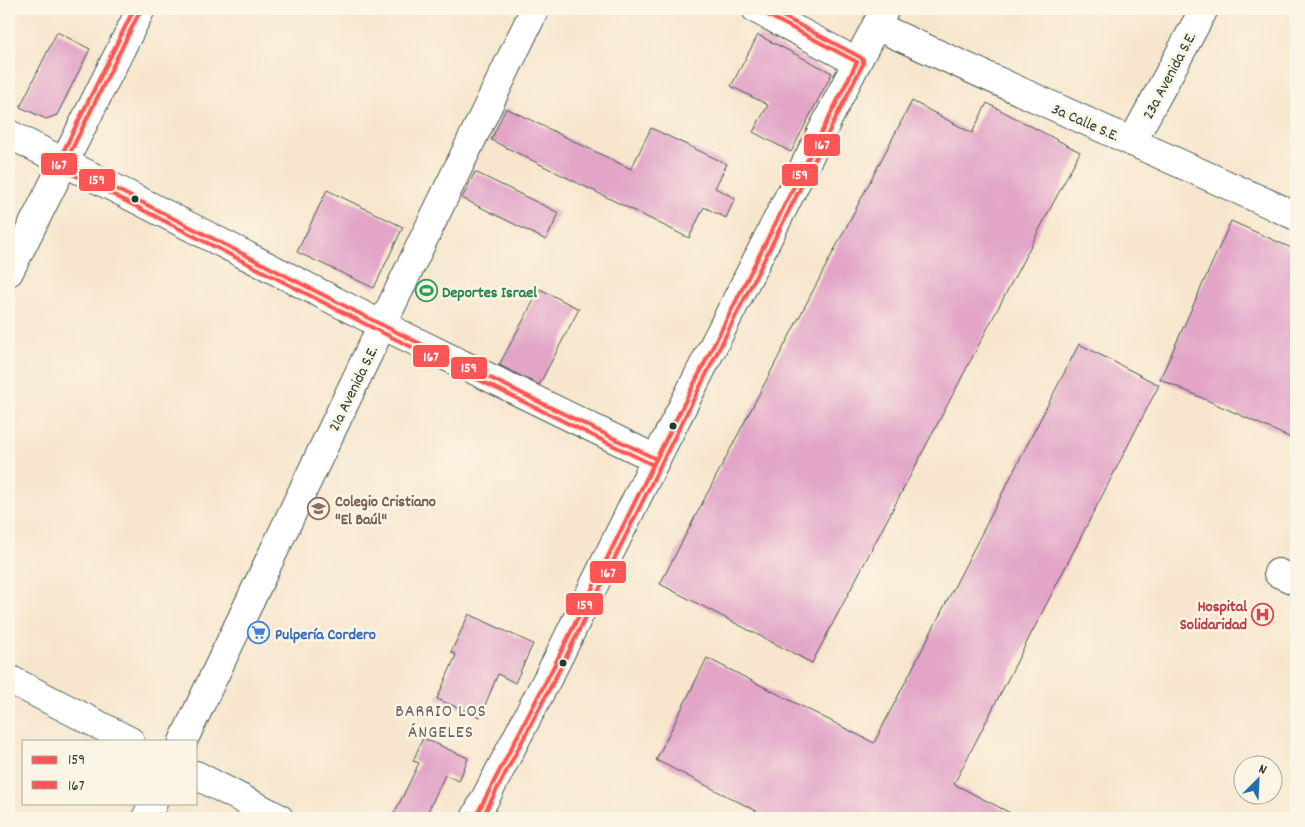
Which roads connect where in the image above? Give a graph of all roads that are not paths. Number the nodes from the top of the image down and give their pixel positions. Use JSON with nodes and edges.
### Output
{"nodes":[{"id":1,"x":141,"y":9,"type":"edge"},
{"id":2,"x":535,"y":9,"type":"edge"},
{"id":3,"x":756,"y":9,"type":"edge"},
{"id":4,"x":1204,"y":9,"type":"edge"},
{"id":5,"x":880,"y":17,"type":"edge"},
{"id":6,"x":857,"y":62,"type":"junction"},
{"id":7,"x":9,"y":134,"type":"edge"},
{"id":8,"x":1132,"y":142,"type":"junction"},
{"id":9,"x":64,"y":163,"type":"junction"},
{"id":10,"x":1296,"y":216,"type":"edge"},
{"id":11,"x":9,"y":272,"type":"edge"},
{"id":12,"x":382,"y":325,"type":"junction"},
{"id":13,"x":656,"y":459,"type":"junction"},
{"id":14,"x":9,"y":679,"type":"edge"},
{"id":15,"x":128,"y":740,"type":"edge"},
{"id":16,"x":183,"y":740,"type":"edge"},
{"id":17,"x":198,"y":776,"type":"edge"},
{"id":18,"x":153,"y":804,"type":"edge"},
{"id":19,"x":146,"y":818,"type":"edge"},
{"id":20,"x":279,"y":818,"type":"edge"},
{"id":21,"x":475,"y":818,"type":"edge"}],
"edges":[{"from":1,"to":9,"type":"street"},
{"from":2,"to":12,"type":"street","name":"21a Avenida S.E."},
{"from":3,"to":6,"type":"street"},
{"from":4,"to":8,"type":"street","name":"23a Avenida S.E."},
{"from":5,"to":6,"type":"street"},
{"from":5,"to":8,"type":"street","name":"3a Calle S.E."},
{"from":6,"to":13,"type":"street"},
{"from":7,"to":9,"type":"street"},
{"from":8,"to":10,"type":"street","name":"3a Calle S.E."},
{"from":9,"to":11,"type":"street"},
{"from":9,"to":12,"type":"street"},
{"from":12,"to":13,"type":"street"},
{"from":12,"to":16,"type":"street","name":"21a Avenida S.E."},
{"from":13,"to":21,"type":"street"},
{"from":14,"to":15,"type":"street"},
{"from":17,"to":20,"type":"street"},
{"from":18,"to":19,"type":"street"}]}
